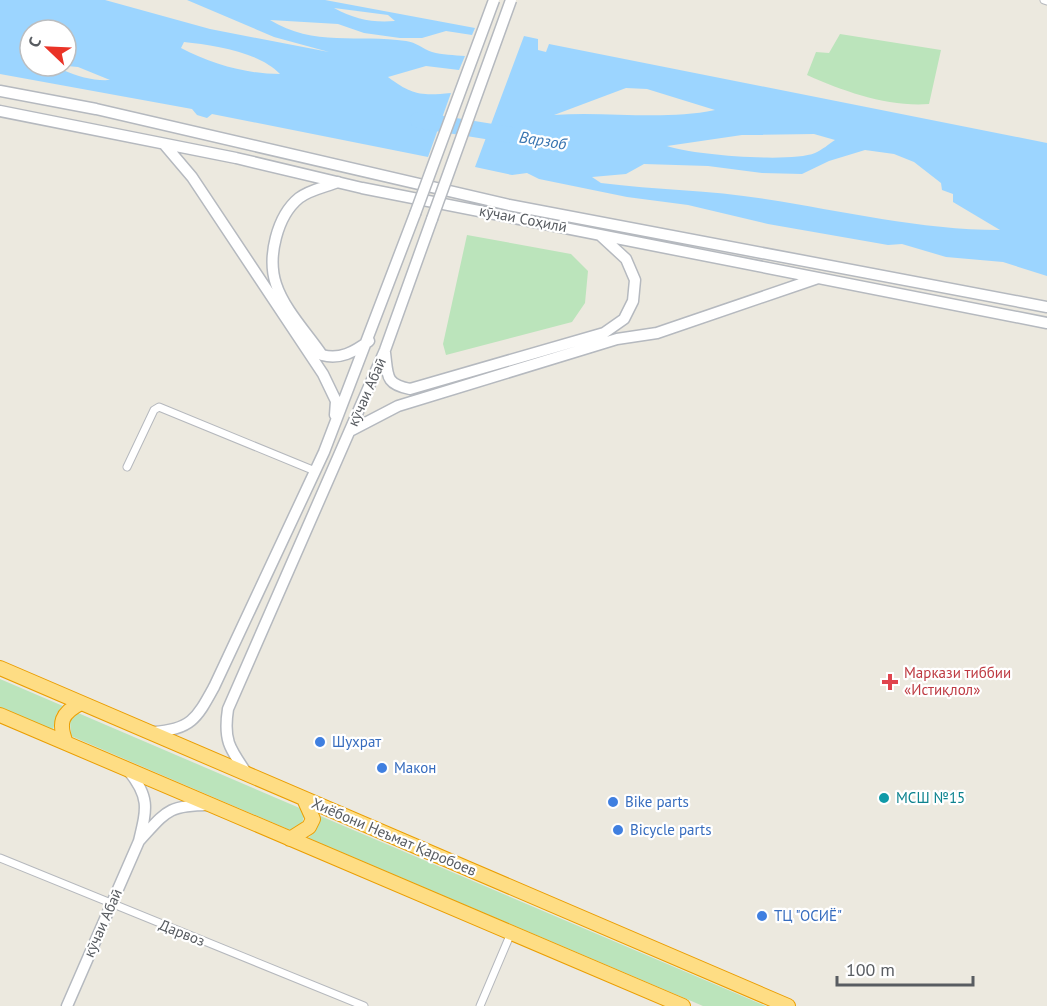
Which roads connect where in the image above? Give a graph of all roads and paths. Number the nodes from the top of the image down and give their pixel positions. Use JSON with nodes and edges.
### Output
{"nodes":[{"id":1,"x":494,"y":0,"type":"edge"},
{"id":2,"x":512,"y":0,"type":"edge"},
{"id":3,"x":0,"y":91,"type":"edge"},
{"id":4,"x":0,"y":111,"type":"edge"},
{"id":5,"x":164,"y":144,"type":"junction"},
{"id":6,"x":338,"y":182,"type":"junction"},
{"id":7,"x":600,"y":234,"type":"junction"},
{"id":8,"x":819,"y":278,"type":"junction"},
{"id":9,"x":1047,"y":307,"type":"edge"},
{"id":10,"x":1047,"y":323,"type":"edge"},
{"id":11,"x":369,"y":340,"type":"junction"},
{"id":12,"x":385,"y":350,"type":"junction"},
{"id":13,"x":335,"y":422,"type":"junction"},
{"id":14,"x":350,"y":432,"type":"junction"},
{"id":15,"x":127,"y":467,"type":"dead end"},
{"id":16,"x":315,"y":471,"type":"junction"},
{"id":17,"x":0,"y":668,"type":"edge"},
{"id":18,"x":81,"y":703,"type":"junction"},
{"id":19,"x":0,"y":715,"type":"edge"},
{"id":20,"x":149,"y":732,"type":"junction"},
{"id":21,"x":66,"y":743,"type":"junction"},
{"id":22,"x":128,"y":769,"type":"junction"},
{"id":23,"x":248,"y":775,"type":"junction"},
{"id":24,"x":304,"y":799,"type":"junction"},
{"id":25,"x":212,"y":805,"type":"junction"},
{"id":26,"x":290,"y":839,"type":"junction"},
{"id":27,"x":139,"y":841,"type":"junction"},
{"id":28,"x":0,"y":858,"type":"edge"},
{"id":29,"x":111,"y":904,"type":"junction"},
{"id":30,"x":511,"y":933,"type":"junction"},
{"id":31,"x":67,"y":1006,"type":"edge"},
{"id":32,"x":364,"y":1006,"type":"edge"},
{"id":33,"x":480,"y":1006,"type":"edge"},
{"id":34,"x":683,"y":1006,"type":"edge"},
{"id":35,"x":788,"y":1006,"type":"edge"}],
"edges":[{"from":1,"to":11,"type":"main road","name":"кӯчаи Абаӣ","bridge":true},
{"from":2,"to":12,"type":"main road","name":"кӯчаи Абаӣ","bridge":true},
{"from":3,"to":9,"type":"main road"},
{"from":4,"to":5,"type":"main road","name":"кӯчаи Соҳилӣ"},
{"from":5,"to":6,"type":"main road","name":"кӯчаи Соҳилӣ"},
{"from":5,"to":13,"type":"main road"},
{"from":6,"to":7,"type":"main road","name":"кӯчаи Соҳилӣ"},
{"from":6,"to":11,"type":"main road"},
{"from":7,"to":8,"type":"main road","name":"кӯчаи Соҳилӣ"},
{"from":7,"to":12,"type":"main road"},
{"from":8,"to":10,"type":"main road","name":"кӯчаи Соҳилӣ"},
{"from":8,"to":14,"type":"main road"},
{"from":11,"to":13,"type":"main road","name":"кӯчаи Абаӣ"},
{"from":12,"to":14,"type":"main road","name":"кӯчаи Абаӣ"},
{"from":13,"to":16,"type":"main road","name":"кӯчаи Абаӣ"},
{"from":14,"to":23,"type":"main road","name":"кӯчаи Абаӣ"},
{"from":15,"to":16,"type":"street"},
{"from":16,"to":20,"type":"main road","name":"кӯчаи Абаӣ"},
{"from":17,"to":18,"type":"highway","name":"Хиёбони Неъмат Қаробоев"},
{"from":18,"to":20,"type":"highway","name":"Хиёбони Неъмат Қаробоев"},
{"from":18,"to":21,"type":"highway"},
{"from":19,"to":21,"type":"highway"},
{"from":20,"to":23,"type":"highway","name":"Хиёбони Неъмат Қаробоев"},
{"from":21,"to":22,"type":"highway"},
{"from":22,"to":25,"type":"highway"},
{"from":22,"to":27,"type":"main road","name":"кӯчаи Абаӣ"},
{"from":23,"to":24,"type":"highway","name":"Хиёбони Неъмат Қаробоев"},
{"from":24,"to":26,"type":"highway"},
{"from":24,"to":35,"type":"highway","name":"Хиёбони Неъмат Қаробоев"},
{"from":25,"to":26,"type":"highway"},
{"from":25,"to":27,"type":"main road","name":"кӯчаи Абаӣ"},
{"from":26,"to":30,"type":"highway"},
{"from":27,"to":29,"type":"main road","name":"кӯчаи Абаӣ"},
{"from":28,"to":29,"type":"street","name":"Дарвоз"},
{"from":29,"to":31,"type":"main road","name":"кӯчаи Абаӣ"},
{"from":29,"to":32,"type":"street","name":"Дарвоз"},
{"from":30,"to":33,"type":"street"},
{"from":30,"to":34,"type":"highway"}]}
